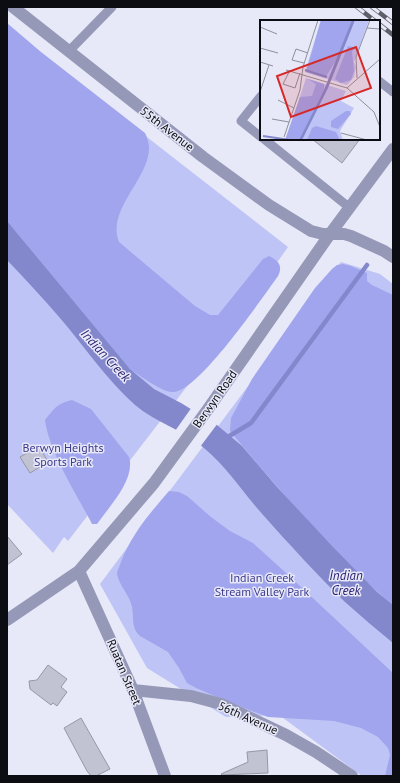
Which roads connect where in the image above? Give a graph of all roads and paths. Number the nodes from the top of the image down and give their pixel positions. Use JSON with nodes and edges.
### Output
{"nodes":[{"id":1,"x":13,"y":7,"type":"edge"},
{"id":2,"x":112,"y":7,"type":"edge"},
{"id":3,"x":69,"y":51,"type":"junction"},
{"id":4,"x":380,"y":82,"type":"edge"},
{"id":5,"x":393,"y":92,"type":"edge"},
{"id":6,"x":260,"y":97,"type":"edge"},
{"id":7,"x":260,"y":136,"type":"edge"},
{"id":8,"x":265,"y":140,"type":"edge"},
{"id":9,"x":393,"y":149,"type":"edge"},
{"id":10,"x":350,"y":208,"type":"junction"},
{"id":11,"x":330,"y":234,"type":"junction"},
{"id":12,"x":393,"y":257,"type":"edge"},
{"id":13,"x":79,"y":571,"type":"junction"},
{"id":14,"x":7,"y":620,"type":"edge"},
{"id":15,"x":133,"y":690,"type":"junction"},
{"id":16,"x":165,"y":776,"type":"edge"},
{"id":17,"x":352,"y":776,"type":"edge"}],
"edges":[{"from":1,"to":3,"type":"street","name":"55th Avenue"},
{"from":2,"to":3,"type":"lane"},
{"from":3,"to":11,"type":"street","name":"55th Avenue"},
{"from":4,"to":5,"type":"lane"},
{"from":6,"to":7,"type":"lane"},
{"from":8,"to":10,"type":"lane"},
{"from":9,"to":10,"type":"street","name":"Berwyn Road"},
{"from":10,"to":11,"type":"street","name":"Berwyn Road"},
{"from":11,"to":12,"type":"street","name":"55th Avenue"},
{"from":11,"to":13,"type":"street","name":"Berwyn Road"},
{"from":13,"to":14,"type":"street","name":"Berwyn Road"},
{"from":13,"to":15,"type":"street","name":"Ruatan Street"},
{"from":15,"to":16,"type":"street","name":"Ruatan Street"},
{"from":15,"to":17,"type":"street","name":"56th Avenue"}]}
